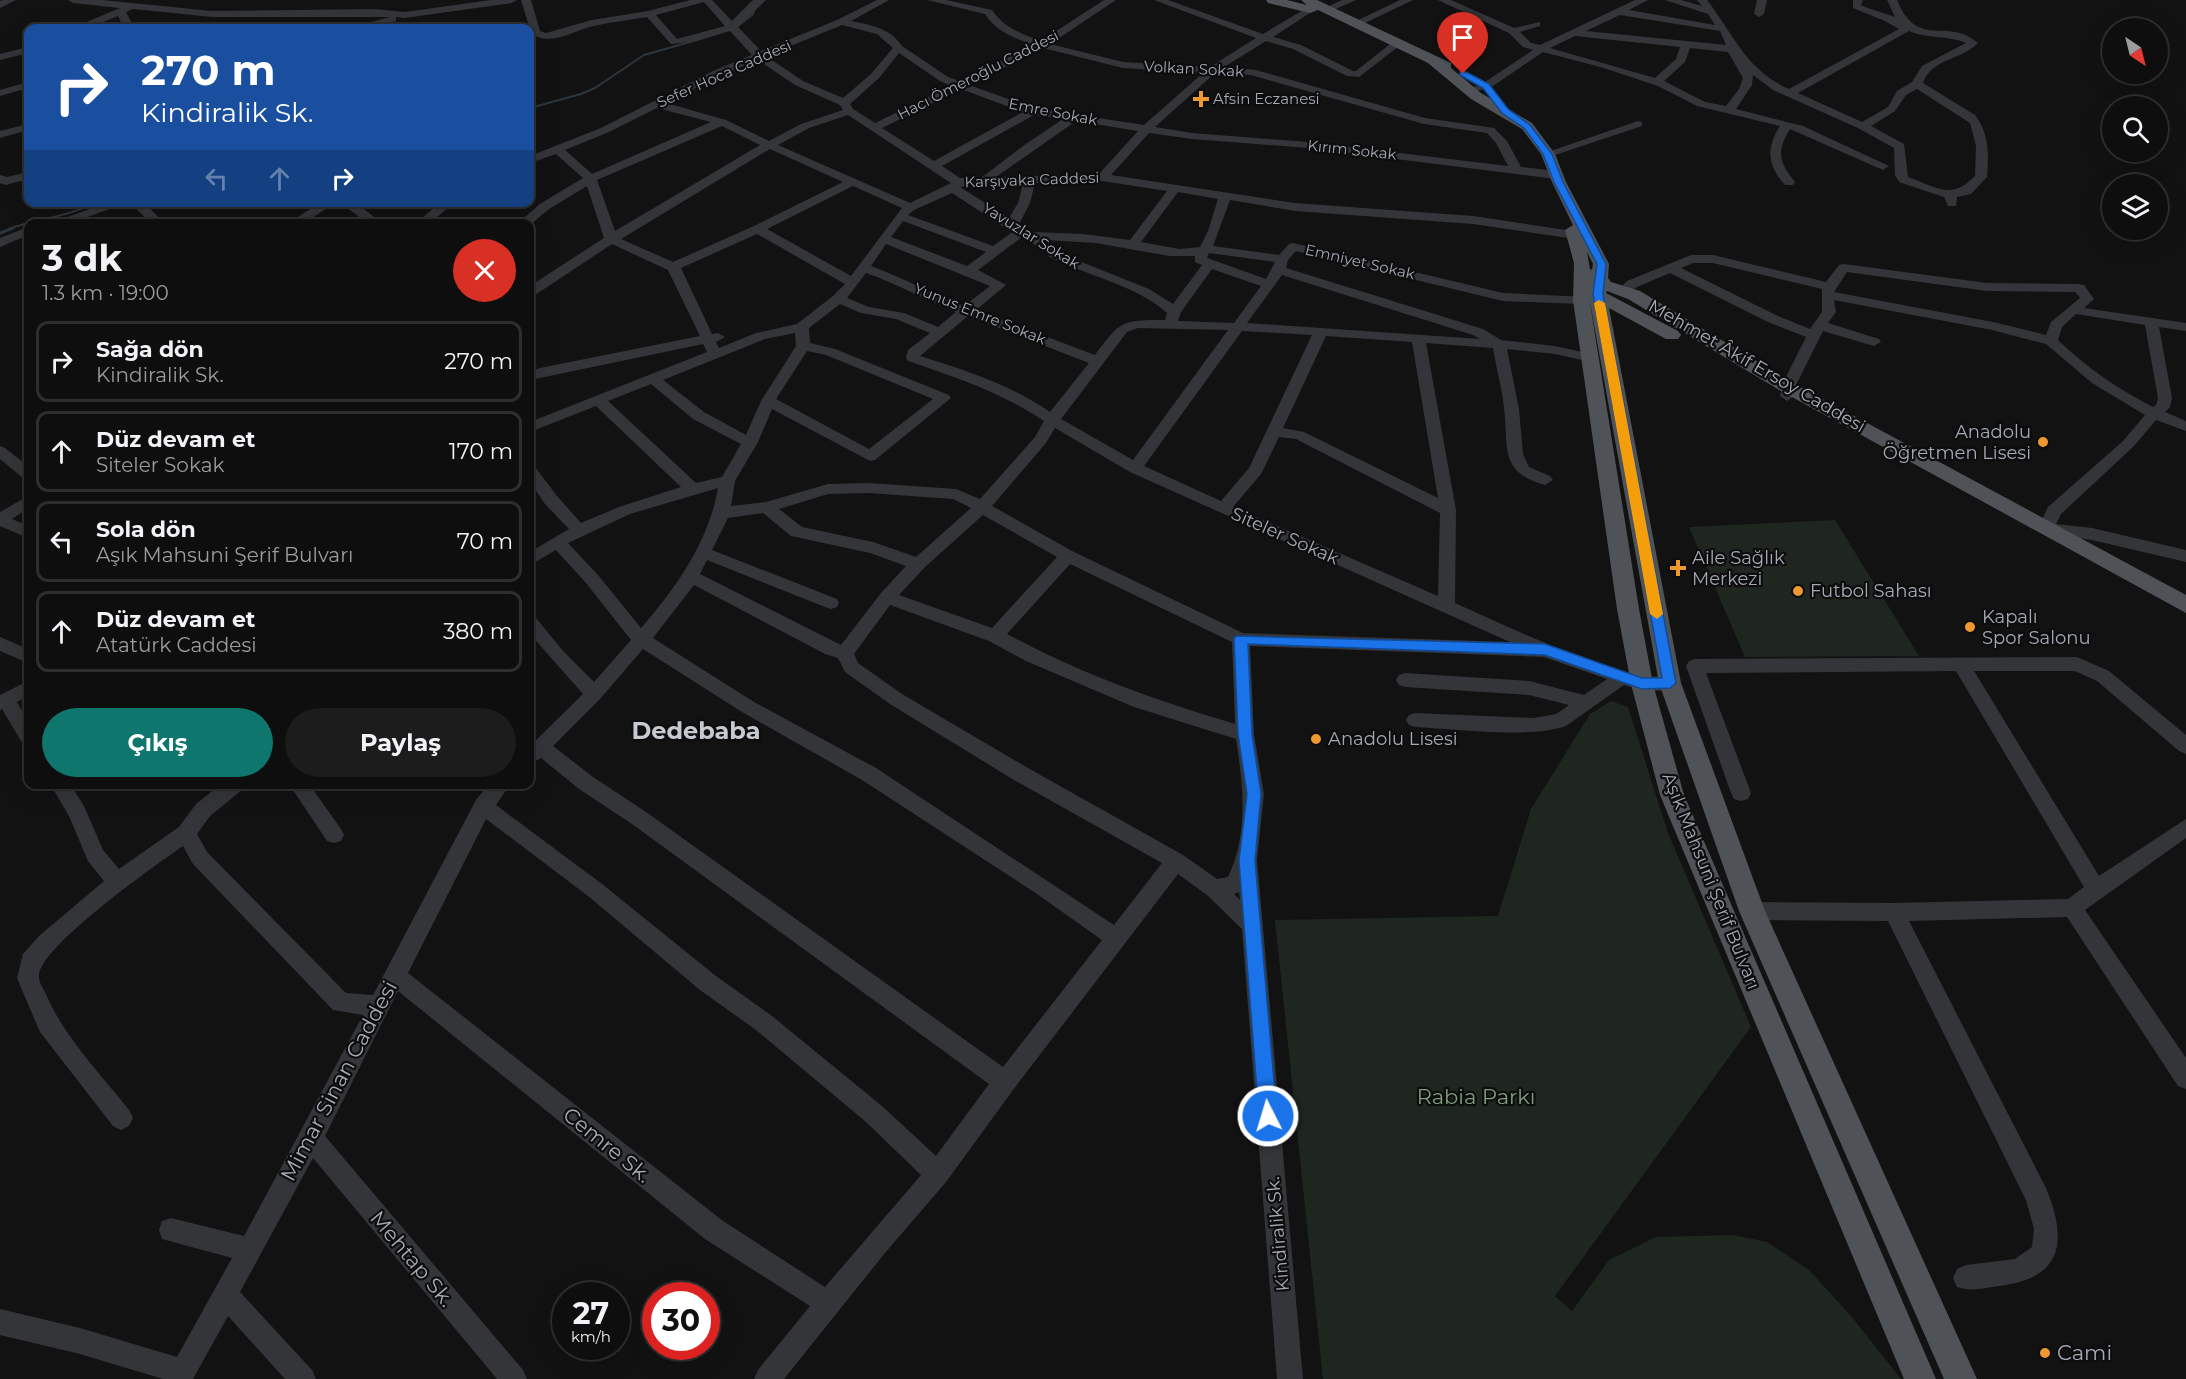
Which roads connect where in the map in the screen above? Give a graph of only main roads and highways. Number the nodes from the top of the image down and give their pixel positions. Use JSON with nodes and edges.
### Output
{"nodes":[{"id":1,"x":1272,"y":0,"type":"edge"},
{"id":2,"x":1315,"y":6,"type":"edge"},
{"id":3,"x":1433,"y":60,"type":"junction"},
{"id":4,"x":1505,"y":111,"type":"junction"},
{"id":5,"x":1557,"y":178,"type":"junction"},
{"id":6,"x":1590,"y":283,"type":"junction"},
{"id":7,"x":1787,"y":392,"type":"junction"},
{"id":8,"x":2186,"y":605,"type":"edge"},
{"id":9,"x":2186,"y":614,"type":"edge"},
{"id":10,"x":1920,"y":1379,"type":"edge"},
{"id":11,"x":1961,"y":1379,"type":"edge"}],
"edges":[{"from":1,"to":2,"type":"main road"},
{"from":2,"to":3,"type":"main road"},
{"from":3,"to":4,"type":"main road"},
{"from":3,"to":4,"type":"main road"},
{"from":4,"to":5,"type":"main road"},
{"from":5,"to":6,"type":"main road"},
{"from":5,"to":6,"type":"main road","name":"Aşık Mahsuni Şerif Bulvarı"},
{"from":6,"to":7,"type":"main road","name":"Mehmet Âkif Ersoy Caddesi"},
{"from":6,"to":7,"type":"main road","name":"Mehmet Âkif Ersoy Caddesi"},
{"from":6,"to":10,"type":"main road","name":"Aşık Mahsuni Şerif Bulvarı"},
{"from":6,"to":11,"type":"main road","name":"Aşık Mahsuni Şerif Bulvarı"},
{"from":7,"to":8,"type":"main road","name":"Mehmet Âkif Ersoy Caddesi"},
{"from":7,"to":9,"type":"main road","name":"Mehmet Âkif Ersoy Caddesi"}]}
